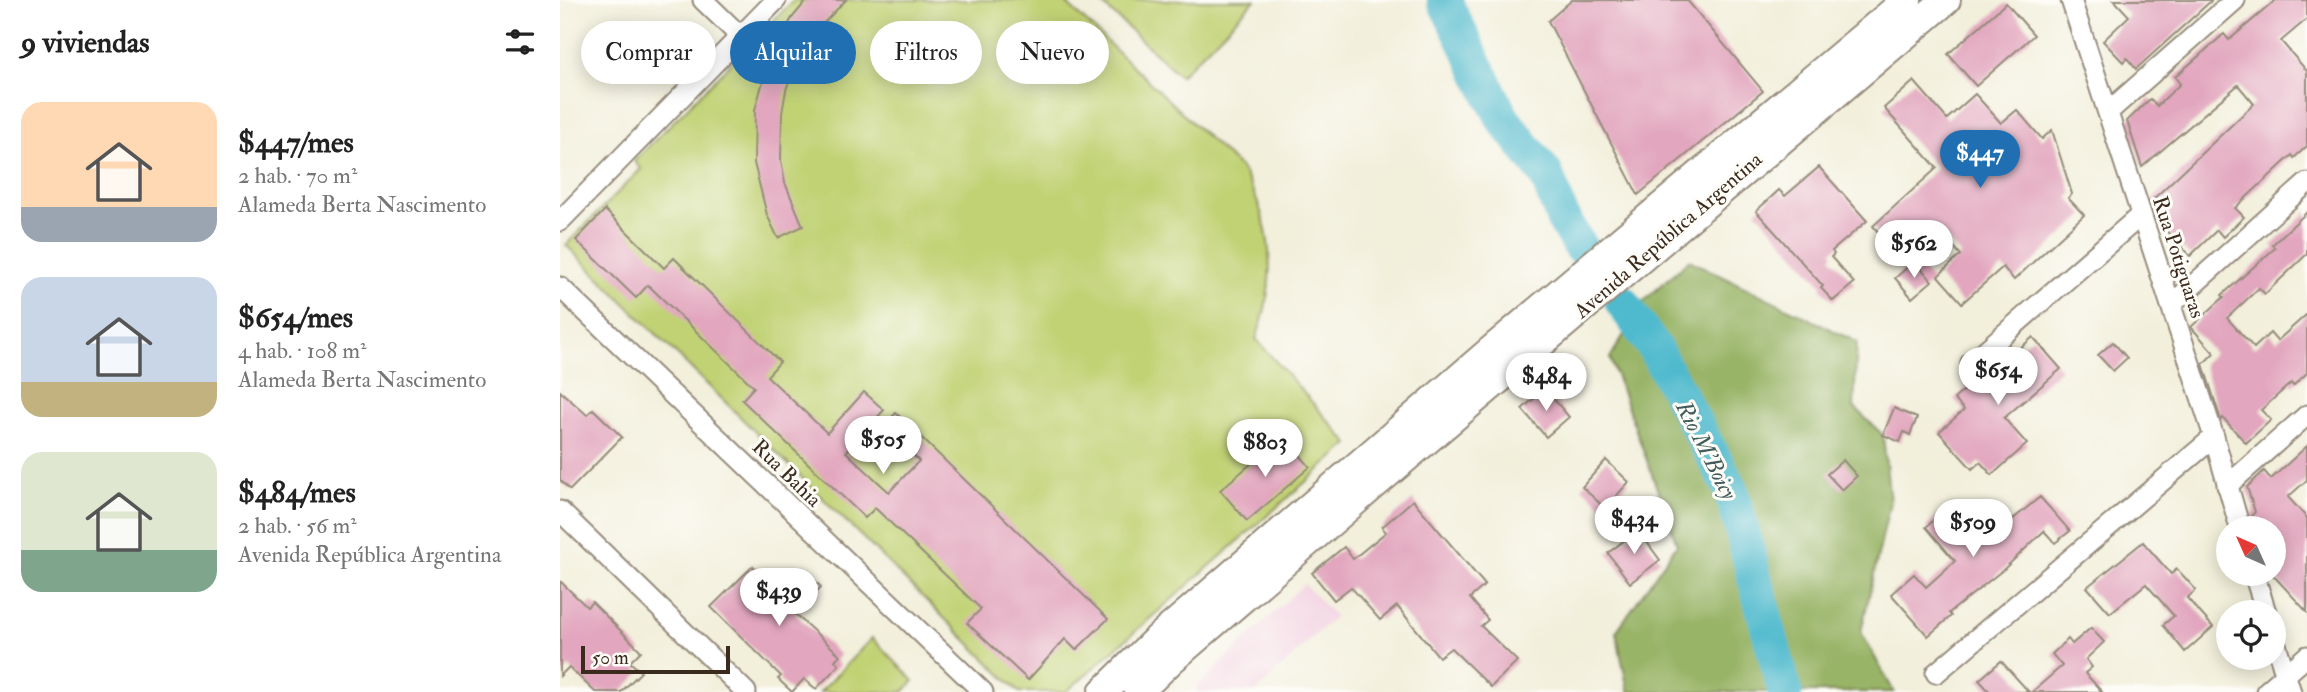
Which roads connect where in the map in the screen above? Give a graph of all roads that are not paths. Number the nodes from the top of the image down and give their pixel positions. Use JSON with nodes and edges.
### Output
{"nodes":[{"id":1,"x":703,"y":0,"type":"edge"},
{"id":2,"x":776,"y":0,"type":"edge"},
{"id":3,"x":1907,"y":0,"type":"edge"},
{"id":4,"x":1946,"y":0,"type":"edge"},
{"id":5,"x":2071,"y":0,"type":"edge"},
{"id":6,"x":2235,"y":0,"type":"edge"},
{"id":7,"x":755,"y":21,"type":"edge"},
{"id":8,"x":730,"y":26,"type":"edge"},
{"id":9,"x":730,"y":46,"type":"edge"},
{"id":10,"x":2108,"y":112,"type":"junction"},
{"id":11,"x":2307,"y":183,"type":"edge"},
{"id":12,"x":565,"y":207,"type":"edge"},
{"id":13,"x":2141,"y":215,"type":"junction"},
{"id":14,"x":560,"y":287,"type":"edge"},
{"id":15,"x":2171,"y":305,"type":"junction"},
{"id":16,"x":1971,"y":363,"type":"dead end"},
{"id":17,"x":2307,"y":415,"type":"edge"},
{"id":18,"x":2214,"y":437,"type":"junction"},
{"id":19,"x":2227,"y":486,"type":"junction"},
{"id":20,"x":560,"y":511,"type":"edge"},
{"id":21,"x":2236,"y":516,"type":"edge"},
{"id":22,"x":2307,"y":656,"type":"edge"},
{"id":23,"x":1936,"y":673,"type":"dead end"},
{"id":24,"x":2289,"y":683,"type":"edge"},
{"id":25,"x":746,"y":692,"type":"edge"},
{"id":26,"x":983,"y":692,"type":"edge"},
{"id":27,"x":1103,"y":692,"type":"edge"},
{"id":28,"x":1138,"y":692,"type":"edge"},
{"id":29,"x":2266,"y":692,"type":"edge"}],
"edges":[{"from":1,"to":8,"type":"street"},
{"from":2,"to":7,"type":"street"},
{"from":3,"to":27,"type":"main road","name":"Avenida República Argentina"},
{"from":4,"to":28,"type":"main road","name":"Avenida República Argentina"},
{"from":5,"to":10,"type":"street","name":"Rua Potiguaras"},
{"from":6,"to":10,"type":"street"},
{"from":9,"to":12,"type":"street"},
{"from":10,"to":13,"type":"street","name":"Rua Potiguaras"},
{"from":11,"to":15,"type":"street"},
{"from":13,"to":15,"type":"street","name":"Rua Potiguaras"},
{"from":13,"to":16,"type":"street"},
{"from":14,"to":26,"type":"street","name":"Rua Bahia"},
{"from":15,"to":18,"type":"street","name":"Rua Potiguaras"},
{"from":17,"to":19,"type":"street"},
{"from":18,"to":19,"type":"street","name":"Rua Potiguaras"},
{"from":18,"to":23,"type":"street"},
{"from":19,"to":21,"type":"street","name":"Rua Potiguaras"},
{"from":20,"to":25,"type":"street"},
{"from":22,"to":24,"type":"street"},
{"from":24,"to":29,"type":"street"}]}
